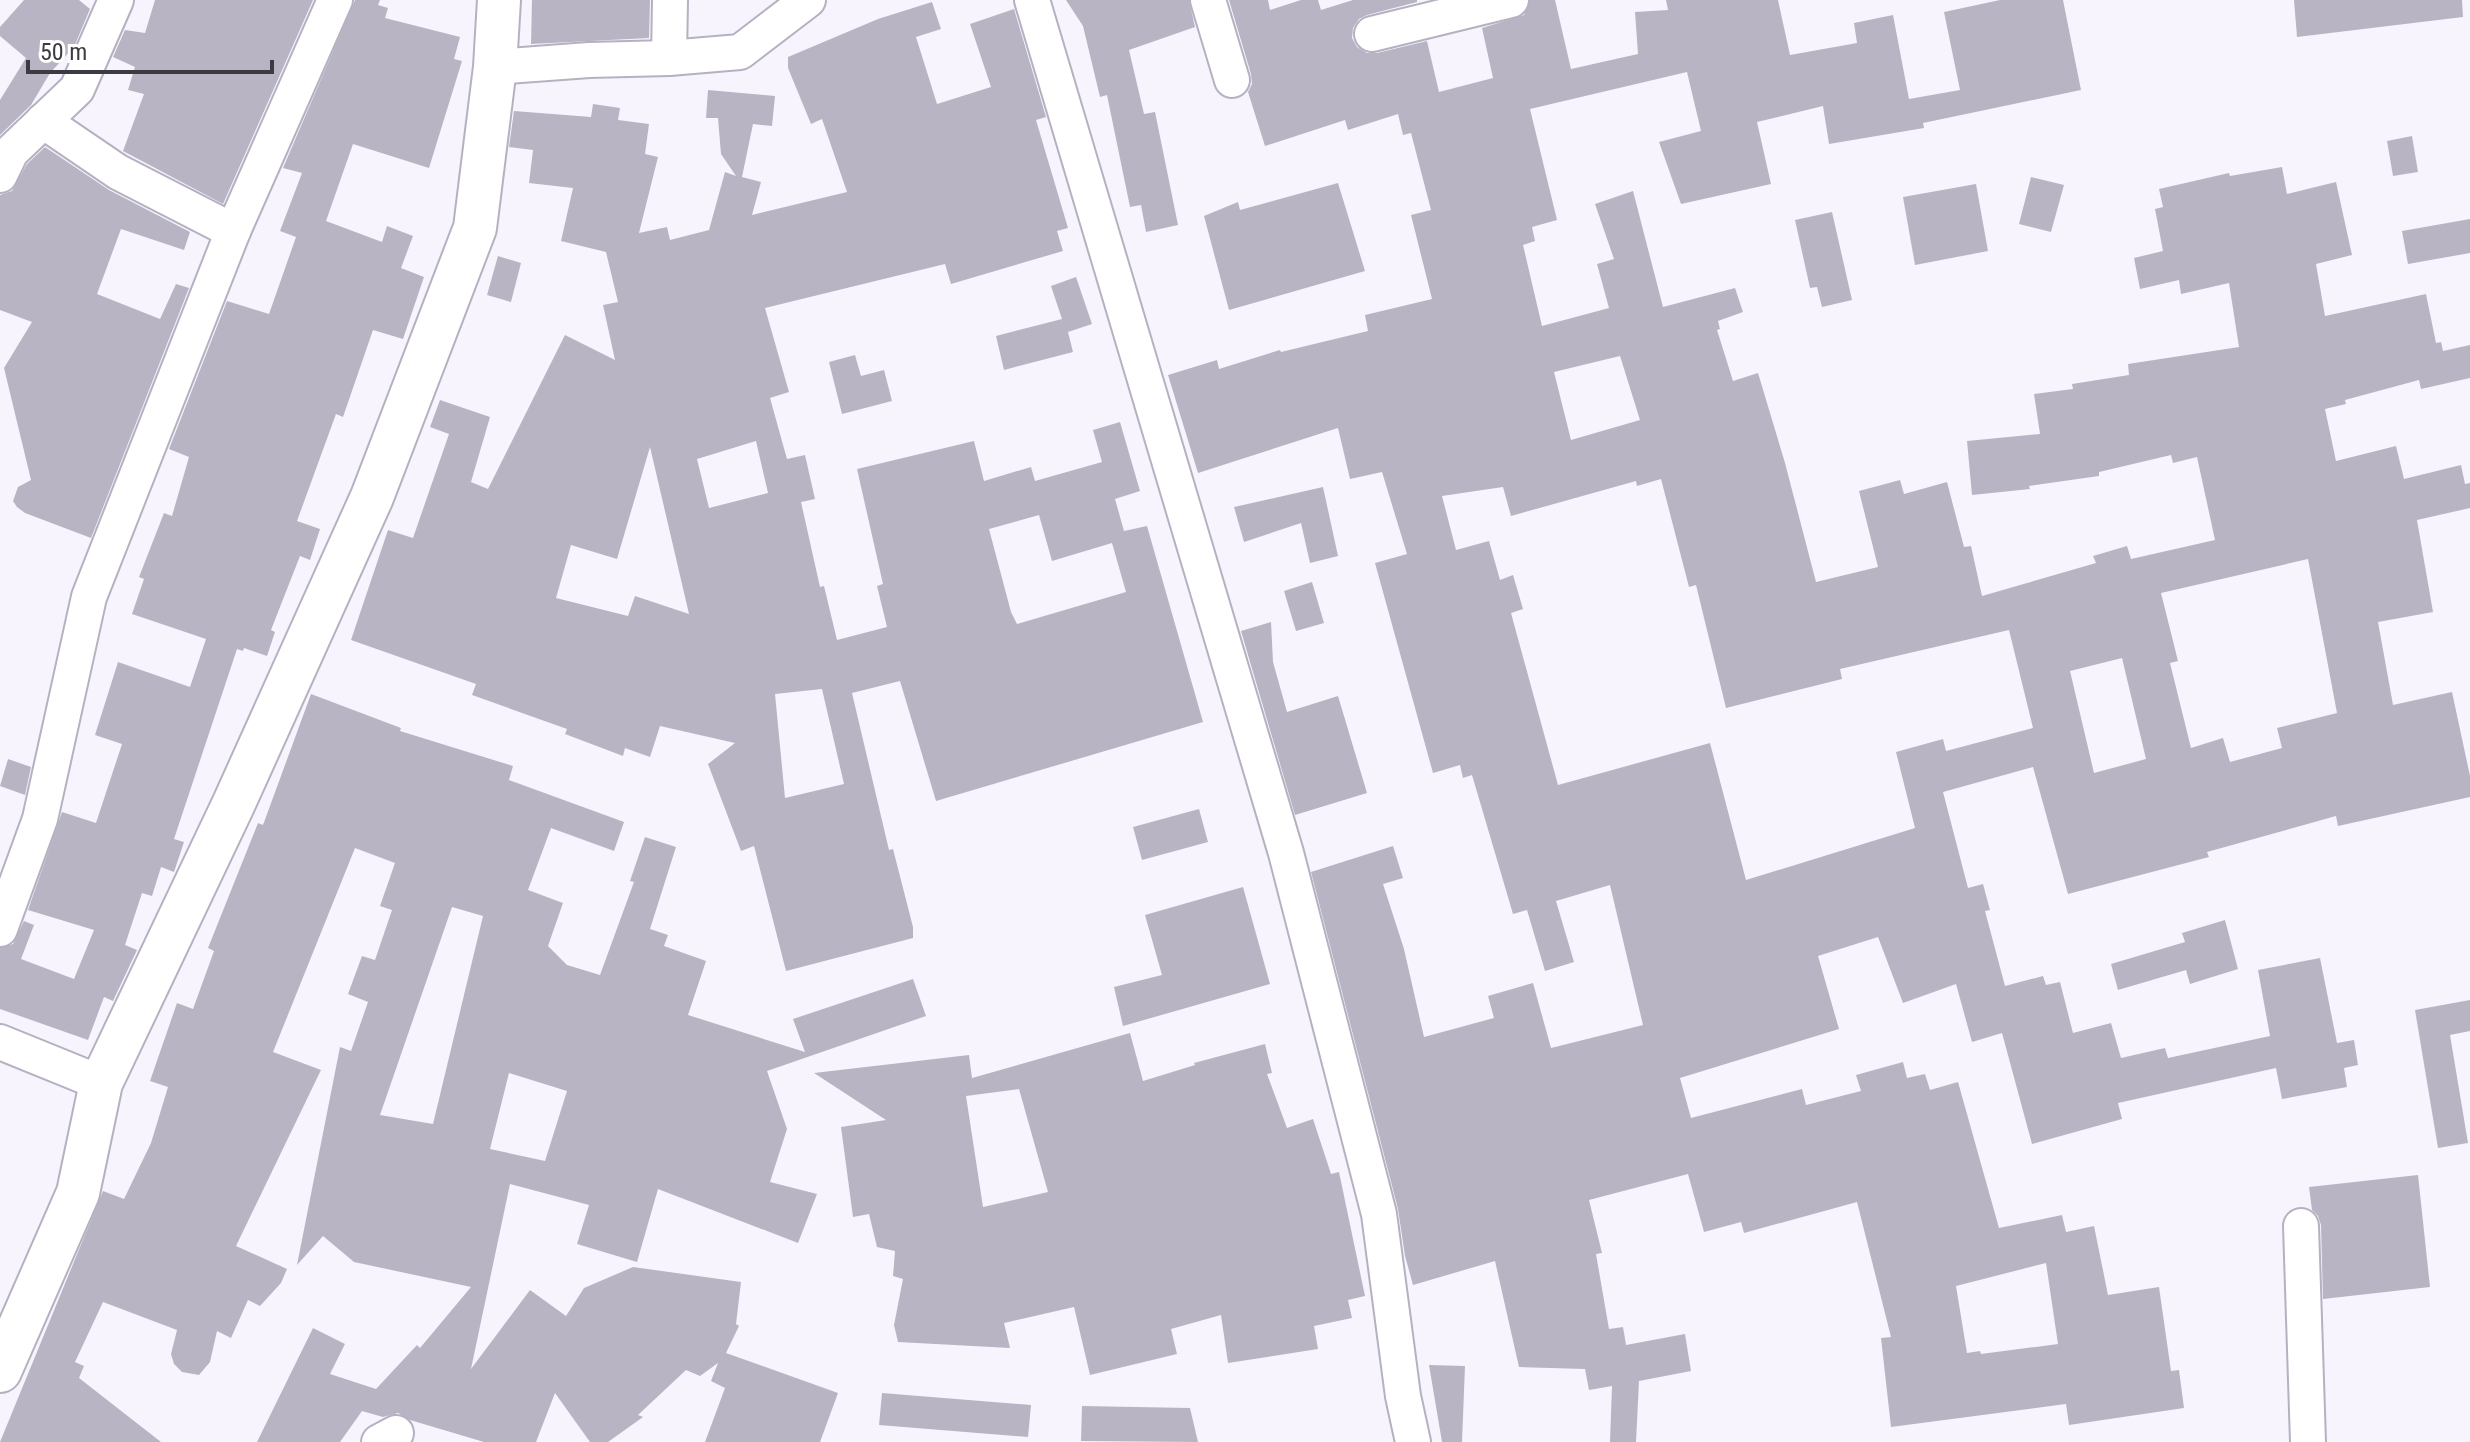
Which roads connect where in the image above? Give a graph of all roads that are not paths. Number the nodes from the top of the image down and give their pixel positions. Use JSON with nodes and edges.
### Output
{"nodes":[{"id":1,"x":116,"y":0,"type":"edge"},
{"id":2,"x":335,"y":0,"type":"edge"},
{"id":3,"x":499,"y":0,"type":"edge"},
{"id":4,"x":670,"y":0,"type":"edge"},
{"id":5,"x":808,"y":0,"type":"edge"},
{"id":6,"x":1032,"y":0,"type":"edge"},
{"id":7,"x":1208,"y":0,"type":"edge"},
{"id":8,"x":1511,"y":0,"type":"edge"},
{"id":9,"x":1372,"y":34,"type":"dead end"},
{"id":10,"x":669,"y":58,"type":"junction"},
{"id":11,"x":495,"y":67,"type":"junction"},
{"id":12,"x":1232,"y":80,"type":"dead end"},
{"id":13,"x":43,"y":121,"type":"junction"},
{"id":14,"x":0,"y":175,"type":"edge"},
{"id":15,"x":233,"y":231,"type":"junction"},
{"id":16,"x":0,"y":929,"type":"edge"},
{"id":17,"x":0,"y":1042,"type":"edge"},
{"id":18,"x":101,"y":1083,"type":"junction"},
{"id":19,"x":2301,"y":1226,"type":"dead end"},
{"id":20,"x":0,"y":1371,"type":"edge"},
{"id":21,"x":1413,"y":1442,"type":"edge"},
{"id":22,"x":2308,"y":1442,"type":"edge"}],
"edges":[{"from":1,"to":13,"type":"street"},
{"from":2,"to":15,"type":"street"},
{"from":3,"to":11,"type":"street"},
{"from":4,"to":10,"type":"street"},
{"from":5,"to":10,"type":"street"},
{"from":6,"to":21,"type":"street"},
{"from":7,"to":12,"type":"street"},
{"from":8,"to":9,"type":"street"},
{"from":10,"to":11,"type":"street"},
{"from":11,"to":18,"type":"street"},
{"from":13,"to":14,"type":"street"},
{"from":13,"to":15,"type":"street"},
{"from":15,"to":16,"type":"street"},
{"from":17,"to":18,"type":"street"},
{"from":18,"to":20,"type":"street"},
{"from":19,"to":22,"type":"street"}]}
